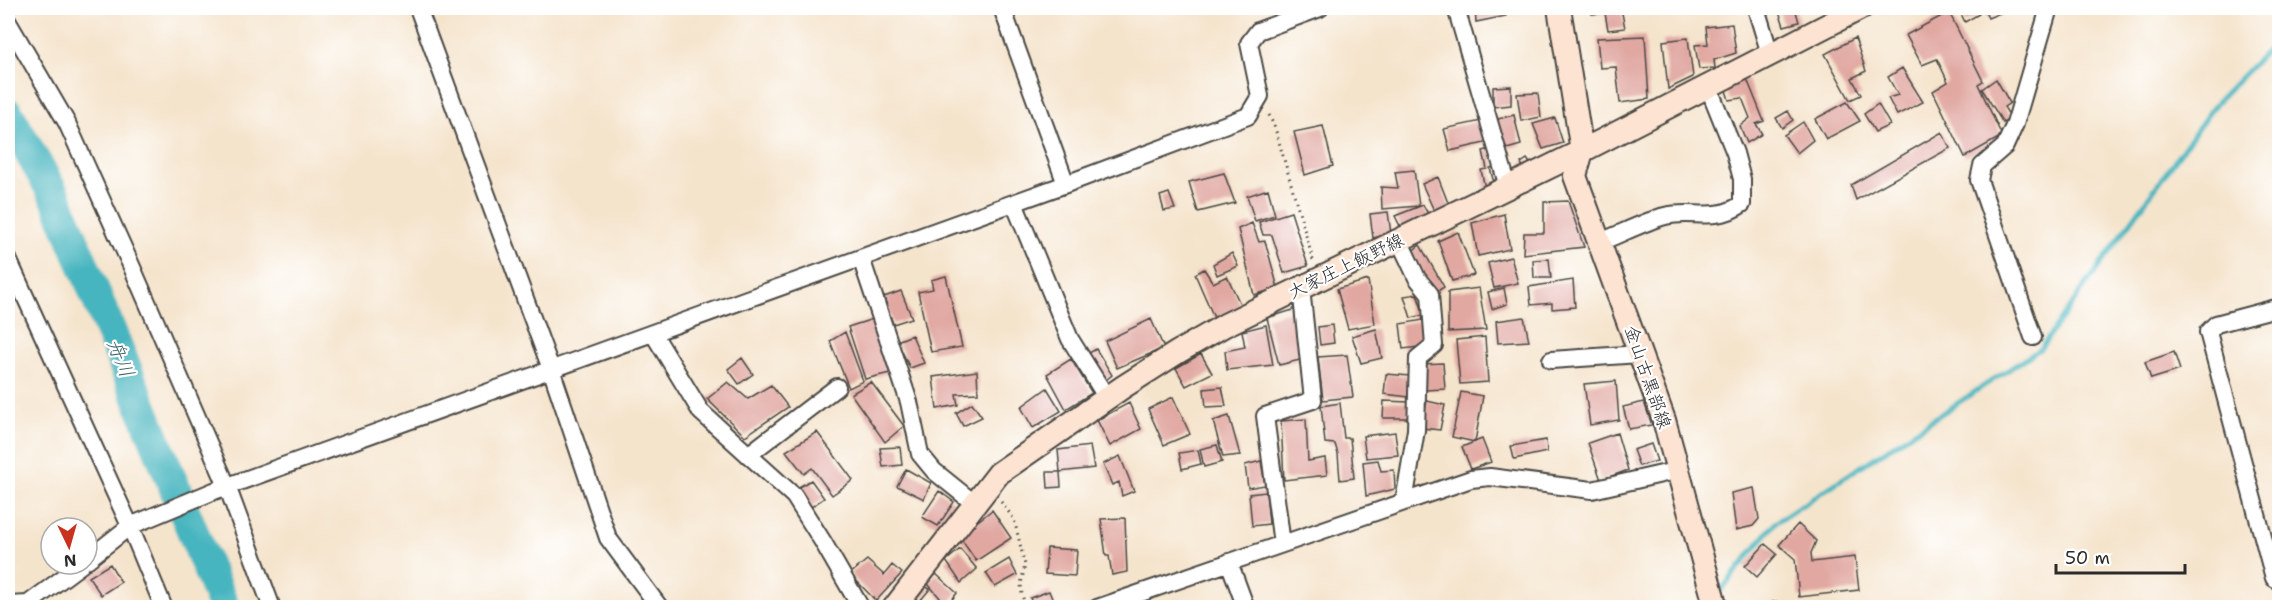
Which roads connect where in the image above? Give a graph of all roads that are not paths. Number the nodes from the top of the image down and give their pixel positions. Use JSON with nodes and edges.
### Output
{"nodes":[{"id":1,"x":418,"y":8,"type":"edge"},
{"id":2,"x":1002,"y":8,"type":"edge"},
{"id":3,"x":1320,"y":8,"type":"edge"},
{"id":4,"x":1456,"y":8,"type":"edge"},
{"id":5,"x":1559,"y":8,"type":"edge"},
{"id":6,"x":1756,"y":8,"type":"edge"},
{"id":7,"x":1861,"y":8,"type":"edge"},
{"id":8,"x":2049,"y":8,"type":"edge"},
{"id":9,"x":8,"y":22,"type":"edge"},
{"id":10,"x":1770,"y":54,"type":"junction"},
{"id":11,"x":1708,"y":86,"type":"junction"},
{"id":12,"x":1582,"y":151,"type":"junction"},
{"id":13,"x":1066,"y":184,"type":"junction"},
{"id":14,"x":1508,"y":187,"type":"junction"},
{"id":15,"x":1014,"y":203,"type":"junction"},
{"id":16,"x":1399,"y":240,"type":"junction"},
{"id":17,"x":1600,"y":242,"type":"junction"},
{"id":18,"x":861,"y":258,"type":"junction"},
{"id":19,"x":8,"y":259,"type":"edge"},
{"id":20,"x":1310,"y":284,"type":"junction"},
{"id":21,"x":2280,"y":307,"type":"edge"},
{"id":22,"x":653,"y":333,"type":"junction"},
{"id":23,"x":2033,"y":338,"type":"dead end"},
{"id":24,"x":1640,"y":354,"type":"junction"},
{"id":25,"x":1551,"y":360,"type":"dead end"},
{"id":26,"x":550,"y":369,"type":"junction"},
{"id":27,"x":837,"y":387,"type":"dead end"},
{"id":28,"x":1107,"y":398,"type":"junction"},
{"id":29,"x":748,"y":454,"type":"junction"},
{"id":30,"x":1679,"y":470,"type":"junction"},
{"id":31,"x":221,"y":488,"type":"junction"},
{"id":32,"x":1404,"y":502,"type":"junction"},
{"id":33,"x":975,"y":504,"type":"junction"},
{"id":34,"x":130,"y":526,"type":"junction"},
{"id":35,"x":1282,"y":544,"type":"junction"},
{"id":36,"x":99,"y":551,"type":"edge"},
{"id":37,"x":1229,"y":562,"type":"junction"},
{"id":38,"x":67,"y":576,"type":"edge"},
{"id":39,"x":2280,"y":581,"type":"edge"},
{"id":40,"x":8,"y":605,"type":"edge"},
{"id":41,"x":28,"y":606,"type":"edge"},
{"id":42,"x":164,"y":608,"type":"edge"},
{"id":43,"x":272,"y":608,"type":"edge"},
{"id":44,"x":660,"y":608,"type":"edge"},
{"id":45,"x":861,"y":608,"type":"edge"},
{"id":46,"x":894,"y":608,"type":"edge"},
{"id":47,"x":1097,"y":608,"type":"edge"},
{"id":48,"x":1246,"y":608,"type":"edge"},
{"id":49,"x":1716,"y":608,"type":"edge"},
{"id":50,"x":1770,"y":608,"type":"edge"},
{"id":51,"x":1778,"y":608,"type":"edge"}],
"edges":[{"from":1,"to":26,"type":"street"},
{"from":2,"to":13,"type":"street"},
{"from":3,"to":13,"type":"street"},
{"from":4,"to":14,"type":"street"},
{"from":5,"to":12,"type":"main road"},
{"from":6,"to":10,"type":"street"},
{"from":7,"to":10,"type":"main road","name":"大家庄上飯野線"},
{"from":8,"to":23,"type":"street"},
{"from":9,"to":31,"type":"street"},
{"from":10,"to":11,"type":"main road","name":"大家庄上飯野線"},
{"from":11,"to":12,"type":"main road","name":"大家庄上飯野線"},
{"from":11,"to":17,"type":"street"},
{"from":12,"to":14,"type":"main road","name":"大家庄上飯野線"},
{"from":12,"to":17,"type":"main road","name":"金山古黒部線"},
{"from":13,"to":15,"type":"street"},
{"from":14,"to":16,"type":"main road","name":"大家庄上飯野線"},
{"from":15,"to":18,"type":"street"},
{"from":15,"to":28,"type":"street"},
{"from":16,"to":20,"type":"main road","name":"大家庄上飯野線"},
{"from":16,"to":32,"type":"street"},
{"from":17,"to":24,"type":"main road","name":"金山古黒部線"},
{"from":18,"to":22,"type":"street"},
{"from":18,"to":33,"type":"street"},
{"from":19,"to":34,"type":"street"},
{"from":20,"to":28,"type":"main road","name":"大家庄上飯野線"},
{"from":20,"to":35,"type":"street"},
{"from":21,"to":39,"type":"street"},
{"from":22,"to":26,"type":"street"},
{"from":22,"to":29,"type":"street"},
{"from":24,"to":25,"type":"street"},
{"from":24,"to":30,"type":"main road","name":"金山古黒部線"},
{"from":26,"to":31,"type":"street"},
{"from":26,"to":44,"type":"street"},
{"from":27,"to":29,"type":"street"},
{"from":28,"to":33,"type":"main road","name":"大家庄上飯野線"},
{"from":29,"to":45,"type":"street"},
{"from":30,"to":32,"type":"street"},
{"from":30,"to":49,"type":"main road","name":"金山古黒部線"},
{"from":31,"to":34,"type":"street"},
{"from":31,"to":43,"type":"street"},
{"from":32,"to":35,"type":"street"},
{"from":33,"to":46,"type":"main road","name":"大家庄上飯野線"},
{"from":34,"to":36,"type":"street"},
{"from":34,"to":42,"type":"street"},
{"from":35,"to":37,"type":"street"},
{"from":37,"to":47,"type":"street"},
{"from":37,"to":48,"type":"street"},
{"from":38,"to":41,"type":"street"},
{"from":40,"to":41,"type":"street"},
{"from":50,"to":51,"type":"lane"}]}
